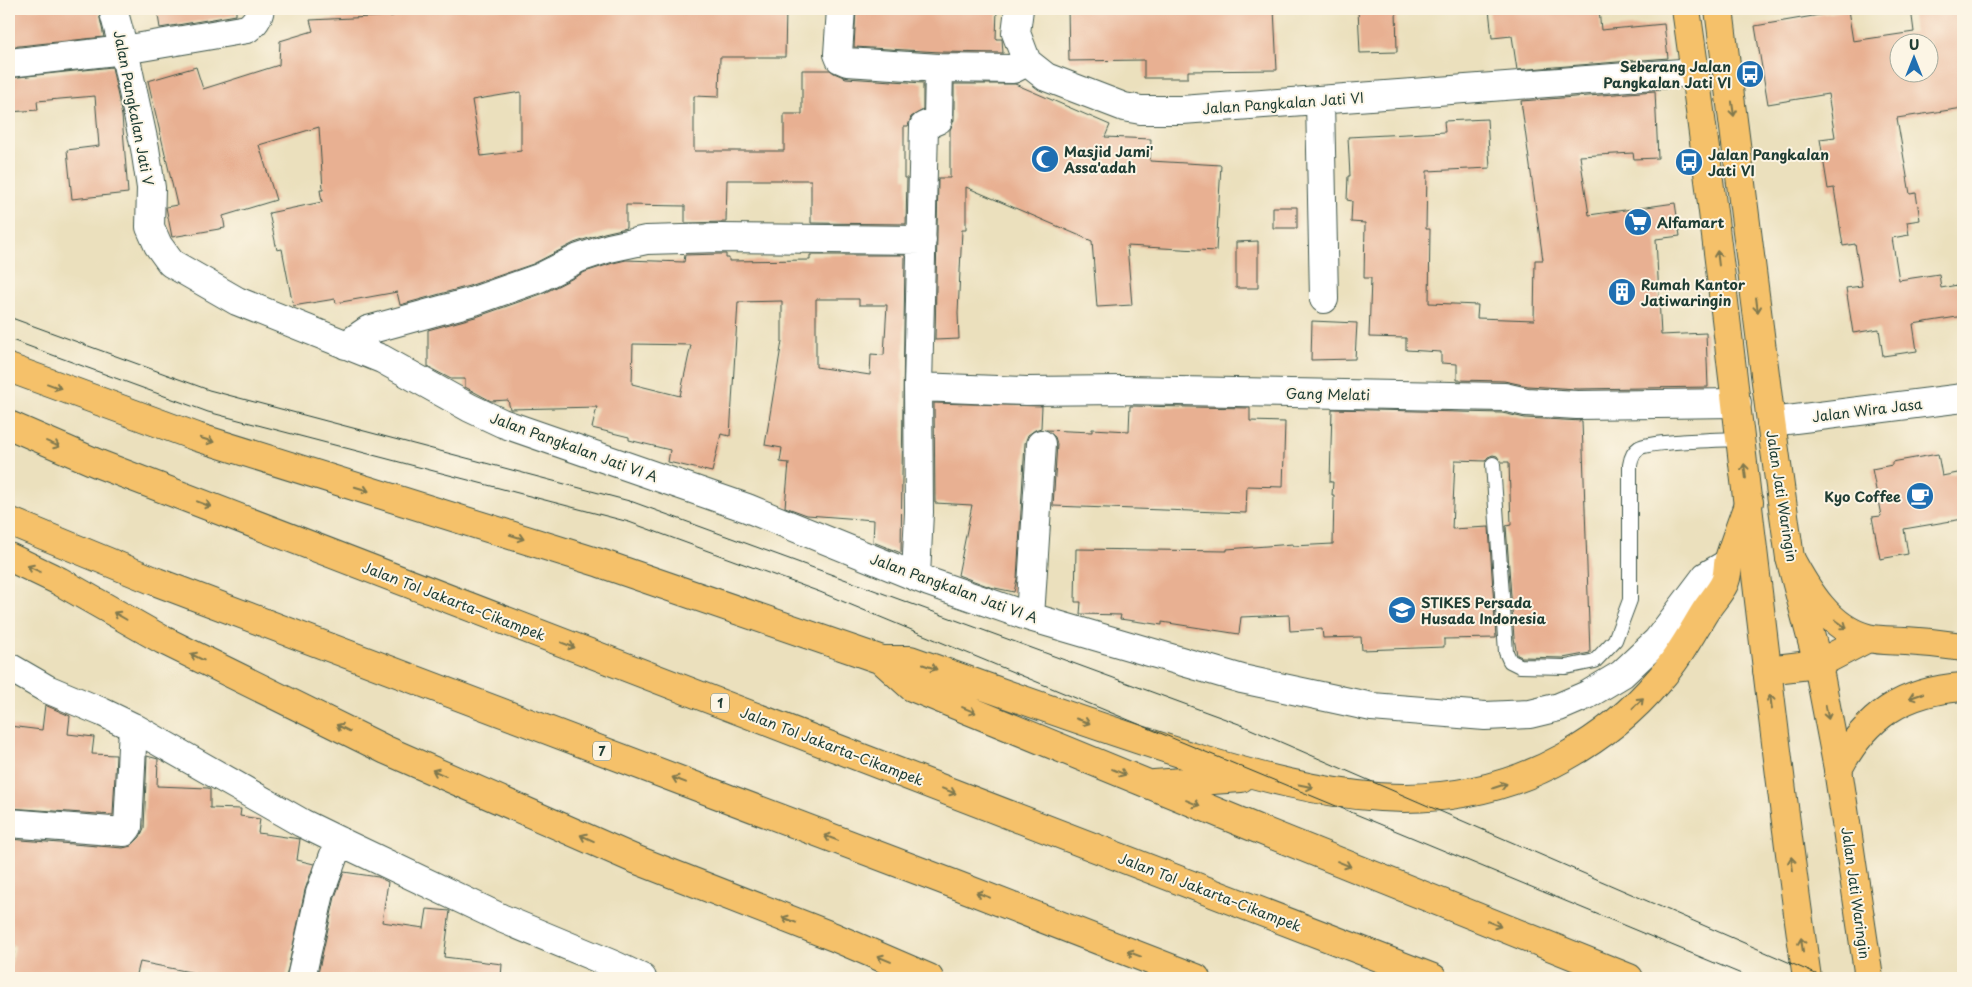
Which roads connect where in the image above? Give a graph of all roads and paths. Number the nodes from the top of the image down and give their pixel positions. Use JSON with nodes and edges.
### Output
{"nodes":[{"id":1,"x":113,"y":9,"type":"edge"},
{"id":2,"x":260,"y":9,"type":"edge"},
{"id":3,"x":841,"y":9,"type":"edge"},
{"id":4,"x":1019,"y":9,"type":"edge"},
{"id":5,"x":1686,"y":9,"type":"edge"},
{"id":6,"x":1719,"y":9,"type":"edge"},
{"id":7,"x":124,"y":50,"type":"junction"},
{"id":8,"x":1027,"y":62,"type":"junction"},
{"id":9,"x":9,"y":63,"type":"edge"},
{"id":10,"x":938,"y":68,"type":"junction"},
{"id":11,"x":1695,"y":72,"type":"junction"},
{"id":12,"x":1320,"y":100,"type":"junction"},
{"id":13,"x":922,"y":240,"type":"junction"},
{"id":14,"x":171,"y":262,"type":"joint"},
{"id":15,"x":1324,"y":299,"type":"dead end"},
{"id":16,"x":346,"y":345,"type":"junction"},
{"id":17,"x":9,"y":368,"type":"edge"},
{"id":18,"x":918,"y":387,"type":"junction"},
{"id":19,"x":1963,"y":398,"type":"edge"},
{"id":20,"x":1737,"y":403,"type":"junction"},
{"id":21,"x":1771,"y":422,"type":"junction"},
{"id":22,"x":9,"y":425,"type":"edge"},
{"id":23,"x":1741,"y":439,"type":"junction"},
{"id":24,"x":1041,"y":444,"type":"dead end"},
{"id":25,"x":1493,"y":464,"type":"dead end"},
{"id":26,"x":1749,"y":502,"type":"junction"},
{"id":27,"x":9,"y":521,"type":"edge"},
{"id":28,"x":9,"y":557,"type":"edge"},
{"id":29,"x":1790,"y":558,"type":"junction"},
{"id":30,"x":1728,"y":563,"type":"junction"},
{"id":31,"x":916,"y":576,"type":"junction"},
{"id":32,"x":1030,"y":617,"type":"junction"},
{"id":33,"x":1868,"y":638,"type":"junction"},
{"id":34,"x":1963,"y":647,"type":"edge"},
{"id":35,"x":882,"y":660,"type":"junction"},
{"id":36,"x":1818,"y":664,"type":"junction"},
{"id":37,"x":9,"y":667,"type":"edge"},
{"id":38,"x":1767,"y":670,"type":"junction"},
{"id":39,"x":1963,"y":687,"type":"edge"},
{"id":40,"x":133,"y":727,"type":"junction"},
{"id":41,"x":1838,"y":769,"type":"junction"},
{"id":42,"x":1258,"y":776,"type":"junction"},
{"id":43,"x":1148,"y":784,"type":"junction"},
{"id":44,"x":9,"y":823,"type":"edge"},
{"id":45,"x":339,"y":841,"type":"junction"},
{"id":46,"x":301,"y":978,"type":"edge"},
{"id":47,"x":642,"y":978,"type":"edge"},
{"id":48,"x":929,"y":978,"type":"edge"},
{"id":49,"x":1196,"y":978,"type":"edge"},
{"id":50,"x":1433,"y":978,"type":"edge"},
{"id":51,"x":1629,"y":978,"type":"edge"},
{"id":52,"x":1807,"y":978,"type":"edge"},
{"id":53,"x":1869,"y":978,"type":"edge"}],
"edges":[{"from":1,"to":7,"type":"street","name":"Jalan Pangkalan Jati V"},
{"from":2,"to":7,"type":"street"},
{"from":3,"to":10,"type":"street"},
{"from":4,"to":8,"type":"street"},
{"from":5,"to":11,"type":"main road"},
{"from":6,"to":21,"type":"main road","name":"Jalan Jati Waringin","one_way":true},
{"from":7,"to":9,"type":"street"},
{"from":7,"to":14,"type":"street","name":"Jalan Pangkalan Jati V"},
{"from":8,"to":10,"type":"street"},
{"from":8,"to":12,"type":"street","name":"Jalan Pangkalan Jati VI"},
{"from":10,"to":13,"type":"street"},
{"from":11,"to":12,"type":"street","name":"Jalan Pangkalan Jati VI"},
{"from":20,"to":11,"type":"main road","one_way":true},
{"from":12,"to":15,"type":"street"},
{"from":13,"to":16,"type":"street"},
{"from":13,"to":18,"type":"street"},
{"from":14,"to":16,"type":"street","name":"Jalan Pangkalan Jati VI A"},
{"from":16,"to":31,"type":"street","name":"Jalan Pangkalan Jati VI A"},
{"from":17,"to":35,"type":"main road","one_way":true},
{"from":18,"to":20,"type":"street","name":"Gang Melati"},
{"from":18,"to":31,"type":"street"},
{"from":19,"to":21,"type":"street","name":"Jalan Wira Jasa"},
{"from":20,"to":23,"type":"main road"},
{"from":21,"to":29,"type":"main road","name":"Jalan Jati Waringin"},
{"from":22,"to":50,"type":"main road","name":"Jalan Tol Jakarta–Cikampek","number":"1","one_way":true},
{"from":23,"to":25,"type":"lane"},
{"from":26,"to":23,"type":"main road","one_way":true},
{"from":24,"to":32,"type":"street"},
{"from":26,"to":30,"type":"main road"},
{"from":26,"to":38,"type":"main road"},
{"from":49,"to":27,"type":"main road","number":"7","one_way":true},
{"from":48,"to":28,"type":"main road","one_way":true},
{"from":29,"to":33,"type":"main road","one_way":true},
{"from":29,"to":36,"type":"main road","name":"Jalan Jati Waringin"},
{"from":30,"to":32,"type":"street","name":"Jalan Pangkalan Jati VI A"},
{"from":42,"to":30,"type":"main road","one_way":true},
{"from":31,"to":32,"type":"street","name":"Jalan Pangkalan Jati VI A"},
{"from":33,"to":34,"type":"main road"},
{"from":33,"to":36,"type":"main road"},
{"from":35,"to":42,"type":"main road","one_way":true},
{"from":35,"to":43,"type":"main road","one_way":true},
{"from":36,"to":38,"type":"main road"},
{"from":36,"to":41,"type":"main road","name":"Jalan Jati Waringin","one_way":true},
{"from":37,"to":40,"type":"street"},
{"from":52,"to":38,"type":"main road","one_way":true},
{"from":39,"to":41,"type":"main road","one_way":true},
{"from":40,"to":44,"type":"street"},
{"from":40,"to":45,"type":"street"},
{"from":41,"to":53,"type":"main road","name":"Jalan Jati Waringin"},
{"from":42,"to":43,"type":"main road"},
{"from":43,"to":51,"type":"main road","one_way":true},
{"from":45,"to":46,"type":"street"},
{"from":45,"to":47,"type":"street"}]}
